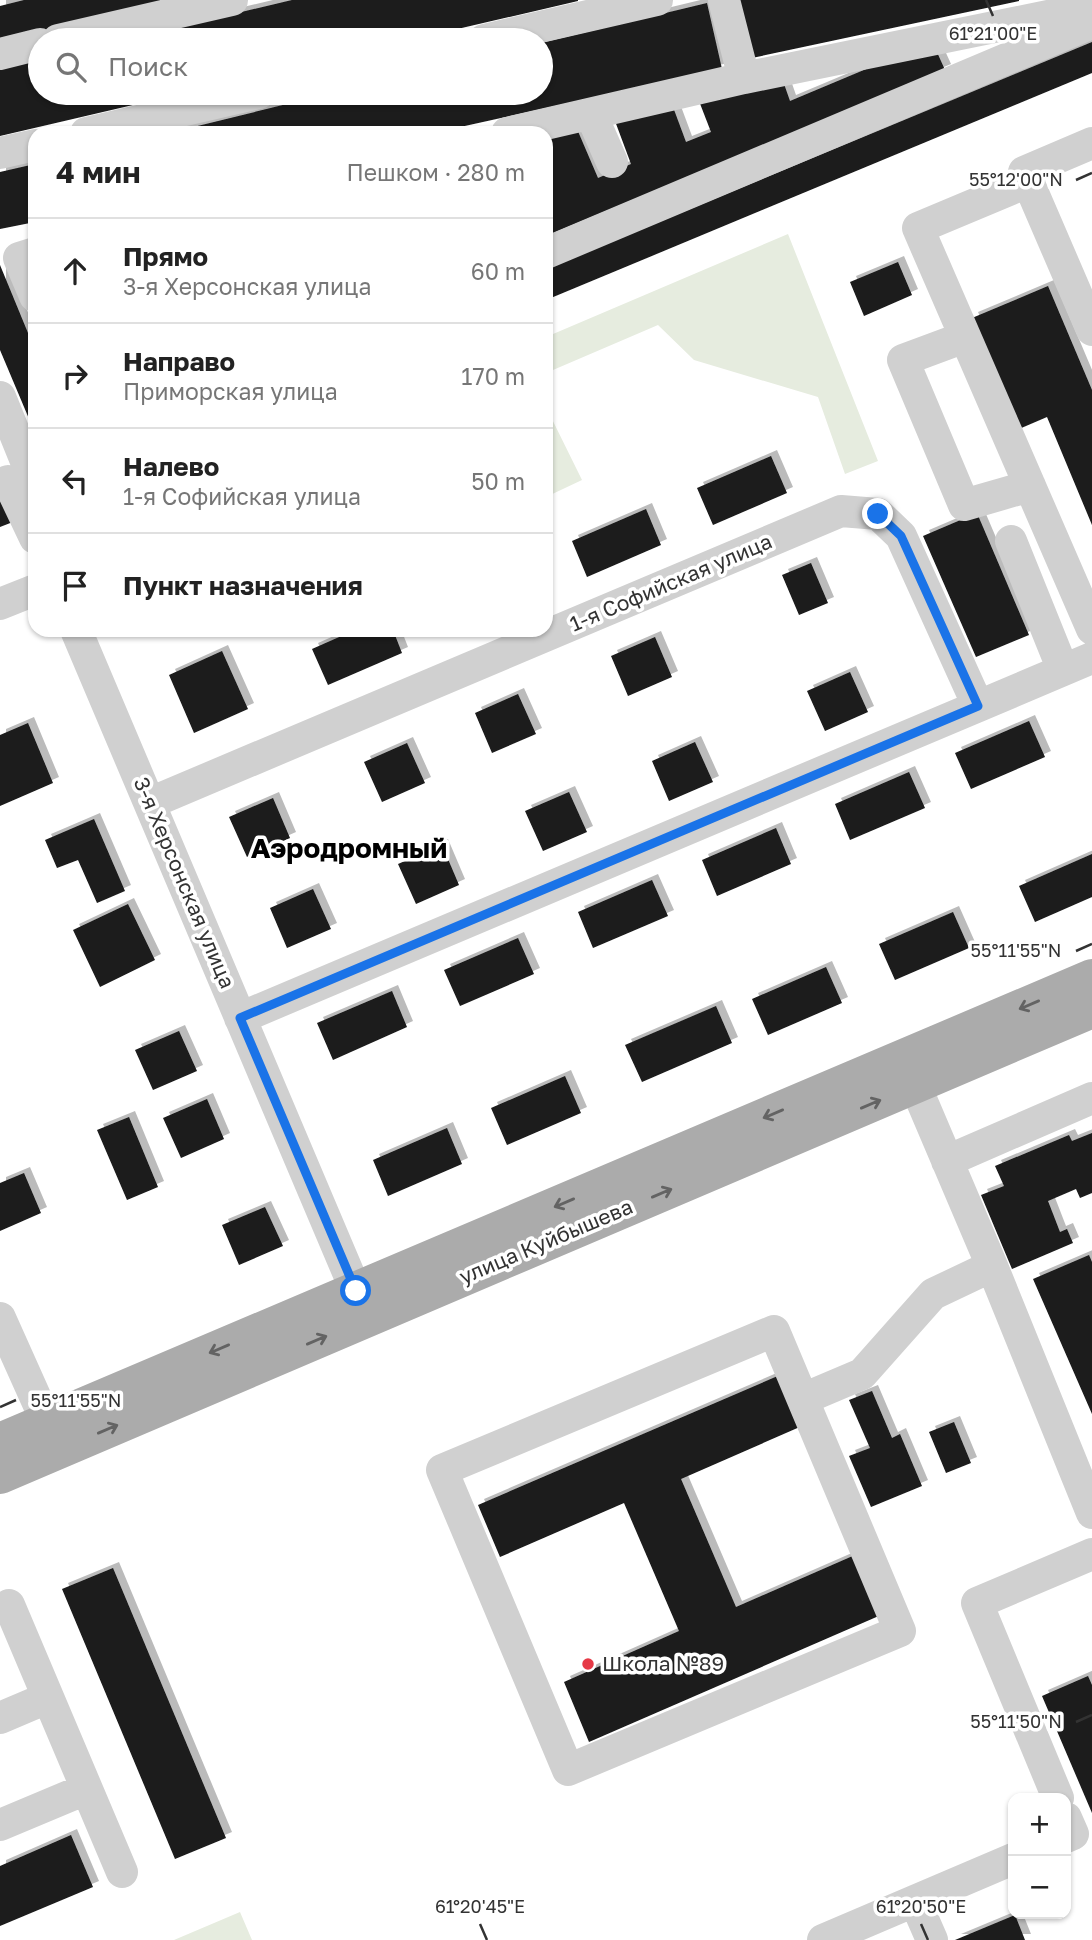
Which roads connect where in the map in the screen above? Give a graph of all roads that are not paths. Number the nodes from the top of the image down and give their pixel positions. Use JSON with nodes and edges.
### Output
{"nodes":[{"id":1,"x":232,"y":0,"type":"edge"},
{"id":2,"x":657,"y":0,"type":"edge"},
{"id":3,"x":724,"y":0,"type":"edge"},
{"id":4,"x":1092,"y":7,"type":"edge"},
{"id":5,"x":1092,"y":23,"type":"edge"},
{"id":6,"x":110,"y":28,"type":"edge"},
{"id":7,"x":536,"y":28,"type":"edge"},
{"id":8,"x":28,"y":47,"type":"edge"},
{"id":9,"x":0,"y":54,"type":"edge"},
{"id":10,"x":744,"y":78,"type":"junction"},
{"id":11,"x":207,"y":105,"type":"edge"},
{"id":12,"x":590,"y":114,"type":"junction"},
{"id":13,"x":116,"y":126,"type":"edge"},
{"id":14,"x":538,"y":126,"type":"edge"},
{"id":15,"x":1092,"y":143,"type":"edge"},
{"id":16,"x":28,"y":147,"type":"edge"},
{"id":17,"x":0,"y":153,"type":"edge"},
{"id":18,"x":612,"y":162,"type":"dead end"},
{"id":19,"x":1026,"y":177,"type":"junction"},
{"id":20,"x":553,"y":250,"type":"edge"},
{"id":21,"x":28,"y":255,"type":"edge"},
{"id":22,"x":28,"y":279,"type":"edge"},
{"id":23,"x":1092,"y":330,"type":"edge"},
{"id":24,"x":965,"y":337,"type":"junction"},
{"id":25,"x":0,"y":397,"type":"edge"},
{"id":26,"x":18,"y":476,"type":"edge"},
{"id":27,"x":1030,"y":486,"type":"junction"},
{"id":28,"x":28,"y":512,"type":"edge"},
{"id":29,"x":1011,"y":541,"type":"dead end"},
{"id":30,"x":28,"y":593,"type":"edge"},
{"id":31,"x":0,"y":604,"type":"edge"},
{"id":32,"x":1092,"y":629,"type":"edge"},
{"id":33,"x":553,"y":633,"type":"edge"},
{"id":34,"x":79,"y":637,"type":"edge"},
{"id":35,"x":543,"y":637,"type":"edge"},
{"id":36,"x":1092,"y":658,"type":"edge"},
{"id":37,"x":1063,"y":670,"type":"junction"},
{"id":38,"x":978,"y":706,"type":"junction"},
{"id":39,"x":150,"y":803,"type":"junction"},
{"id":40,"x":1092,"y":978,"type":"edge"},
{"id":41,"x":1092,"y":1009,"type":"edge"},
{"id":42,"x":240,"y":1018,"type":"junction"},
{"id":43,"x":909,"y":1072,"type":"junction"},
{"id":44,"x":1092,"y":1098,"type":"edge"},
{"id":45,"x":947,"y":1161,"type":"junction"},
{"id":46,"x":992,"y":1266,"type":"junction"},
{"id":47,"x":361,"y":1305,"type":"junction"},
{"id":48,"x":0,"y":1318,"type":"edge"},
{"id":49,"x":803,"y":1399,"type":"junction"},
{"id":50,"x":52,"y":1436,"type":"junction"},
{"id":51,"x":0,"y":1442,"type":"edge"},
{"id":52,"x":0,"y":1475,"type":"edge"},
{"id":53,"x":1092,"y":1513,"type":"edge"},
{"id":54,"x":1092,"y":1554,"type":"edge"},
{"id":55,"x":9,"y":1605,"type":"dead end"},
{"id":56,"x":47,"y":1698,"type":"junction"},
{"id":57,"x":0,"y":1718,"type":"edge"},
{"id":58,"x":86,"y":1789,"type":"junction"},
{"id":59,"x":1056,"y":1793,"type":"edge"},
{"id":60,"x":0,"y":1825,"type":"edge"},
{"id":61,"x":1008,"y":1861,"type":"edge"},
{"id":62,"x":122,"y":1872,"type":"dead end"},
{"id":63,"x":915,"y":1901,"type":"junction"},
{"id":64,"x":822,"y":1940,"type":"edge"},
{"id":65,"x":932,"y":1940,"type":"edge"}],
"edges":[{"from":1,"to":6,"type":"street"},
{"from":2,"to":7,"type":"street"},
{"from":3,"to":10,"type":"street"},
{"from":4,"to":10,"type":"street"},
{"from":5,"to":20,"type":"street"},
{"from":8,"to":9,"type":"street"},
{"from":10,"to":12,"type":"street"},
{"from":11,"to":13,"type":"street"},
{"from":12,"to":14,"type":"street"},
{"from":12,"to":18,"type":"street"},
{"from":15,"to":19,"type":"street"},
{"from":16,"to":17,"type":"street"},
{"from":19,"to":23,"type":"street"},
{"from":19,"to":24,"type":"street"},
{"from":21,"to":22,"type":"street"},
{"from":24,"to":27,"type":"street"},
{"from":24,"to":27,"type":"street"},
{"from":25,"to":26,"type":"street"},
{"from":26,"to":28,"type":"street"},
{"from":27,"to":32,"type":"street"},
{"from":29,"to":37,"type":"street"},
{"from":30,"to":31,"type":"street"},
{"from":33,"to":38,"type":"street","name":"1-я Софийская улица"},
{"from":34,"to":39,"type":"street","name":"3-я Херсонская улица"},
{"from":35,"to":39,"type":"street","name":"1-я Софийская улица"},
{"from":36,"to":37,"type":"street"},
{"from":37,"to":38,"type":"street"},
{"from":38,"to":42,"type":"street"},
{"from":39,"to":42,"type":"street","name":"3-я Херсонская улица"},
{"from":40,"to":43,"type":"main road","name":"улица Куйбышева","one_way":true},
{"from":41,"to":43,"type":"main road","name":"улица Куйбышева"},
{"from":42,"to":47,"type":"street","name":"3-я Херсонская улица"},
{"from":43,"to":45,"type":"street"},
{"from":43,"to":47,"type":"main road","name":"улица Куйбышева"},
{"from":44,"to":45,"type":"street"},
{"from":45,"to":46,"type":"street"},
{"from":46,"to":49,"type":"street"},
{"from":46,"to":53,"type":"street"},
{"from":47,"to":50,"type":"main road","name":"улица Куйбышева"},
{"from":48,"to":50,"type":"street"},
{"from":49,"to":49,"type":"street"},
{"from":50,"to":51,"type":"main road","name":"улица Куйбышева"},
{"from":50,"to":52,"type":"main road","name":"улица Куйбышева"},
{"from":54,"to":59,"type":"street"},
{"from":55,"to":56,"type":"street"},
{"from":56,"to":57,"type":"street"},
{"from":56,"to":58,"type":"street"},
{"from":58,"to":60,"type":"street"},
{"from":58,"to":62,"type":"street"},
{"from":61,"to":63,"type":"street"},
{"from":63,"to":64,"type":"street"},
{"from":63,"to":65,"type":"street"}]}
